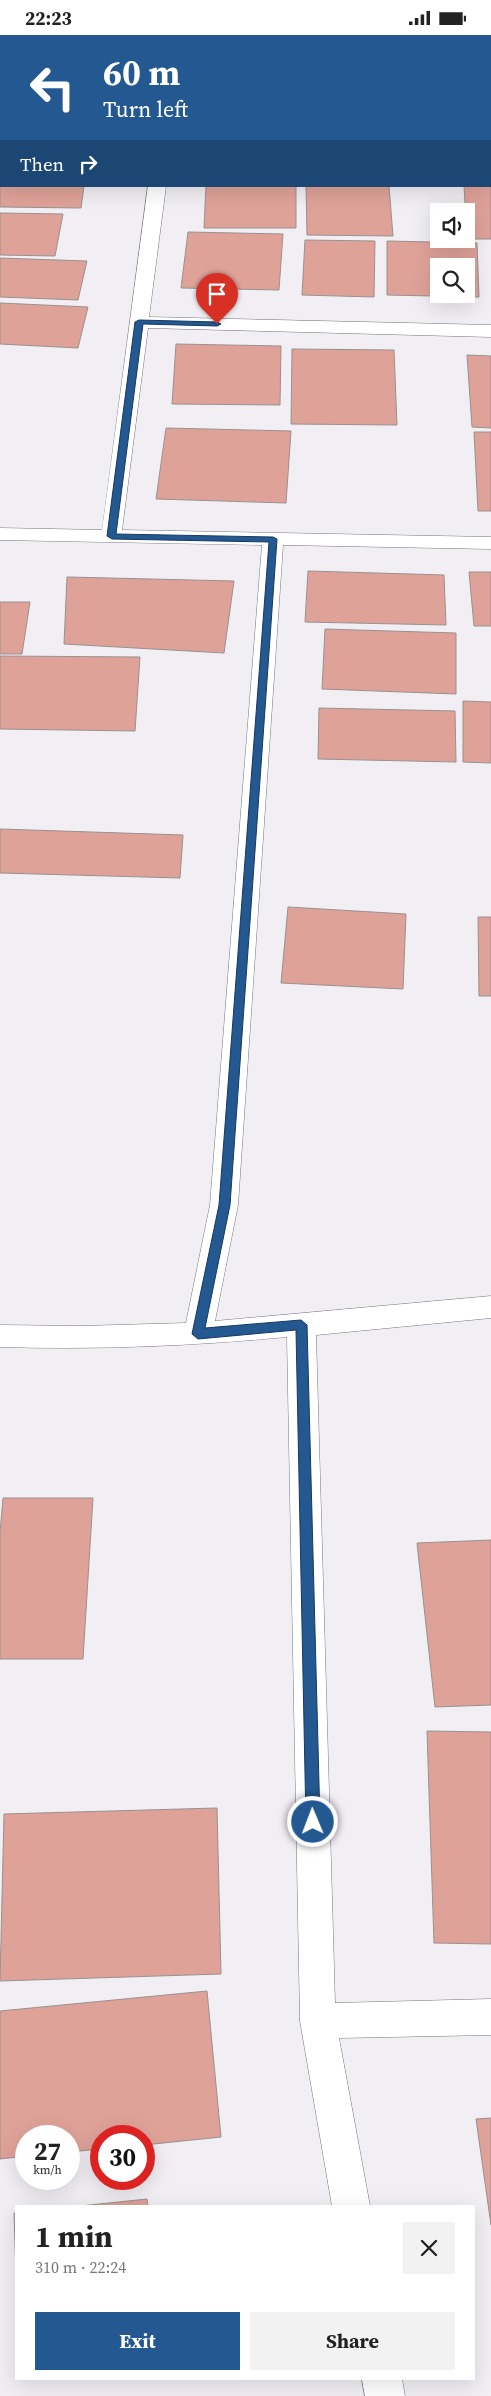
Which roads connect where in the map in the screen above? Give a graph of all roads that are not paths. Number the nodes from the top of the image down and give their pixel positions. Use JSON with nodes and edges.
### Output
{"nodes":[{"id":1,"x":157,"y":187,"type":"edge"},
{"id":2,"x":139,"y":322,"type":"junction"},
{"id":3,"x":491,"y":331,"type":"edge"},
{"id":4,"x":0,"y":534,"type":"edge"},
{"id":5,"x":112,"y":536,"type":"junction"},
{"id":6,"x":273,"y":539,"type":"junction"},
{"id":7,"x":491,"y":543,"type":"edge"},
{"id":8,"x":491,"y":1307,"type":"edge"},
{"id":9,"x":301,"y":1325,"type":"junction"},
{"id":10,"x":198,"y":1334,"type":"junction"},
{"id":11,"x":0,"y":1336,"type":"edge"},
{"id":12,"x":491,"y":2017,"type":"edge"},
{"id":13,"x":318,"y":2021,"type":"junction"},
{"id":14,"x":351,"y":2205,"type":"edge"},
{"id":15,"x":382,"y":2380,"type":"edge"},
{"id":16,"x":385,"y":2396,"type":"edge"}],
"edges":[{"from":1,"to":2,"type":"street"},
{"from":2,"to":3,"type":"street"},
{"from":2,"to":5,"type":"street"},
{"from":4,"to":5,"type":"street"},
{"from":5,"to":6,"type":"street"},
{"from":6,"to":7,"type":"street"},
{"from":6,"to":10,"type":"street"},
{"from":8,"to":9,"type":"street"},
{"from":9,"to":10,"type":"street"},
{"from":9,"to":13,"type":"street"},
{"from":10,"to":11,"type":"street"},
{"from":12,"to":13,"type":"street"},
{"from":13,"to":14,"type":"street"},
{"from":15,"to":16,"type":"street"}]}
